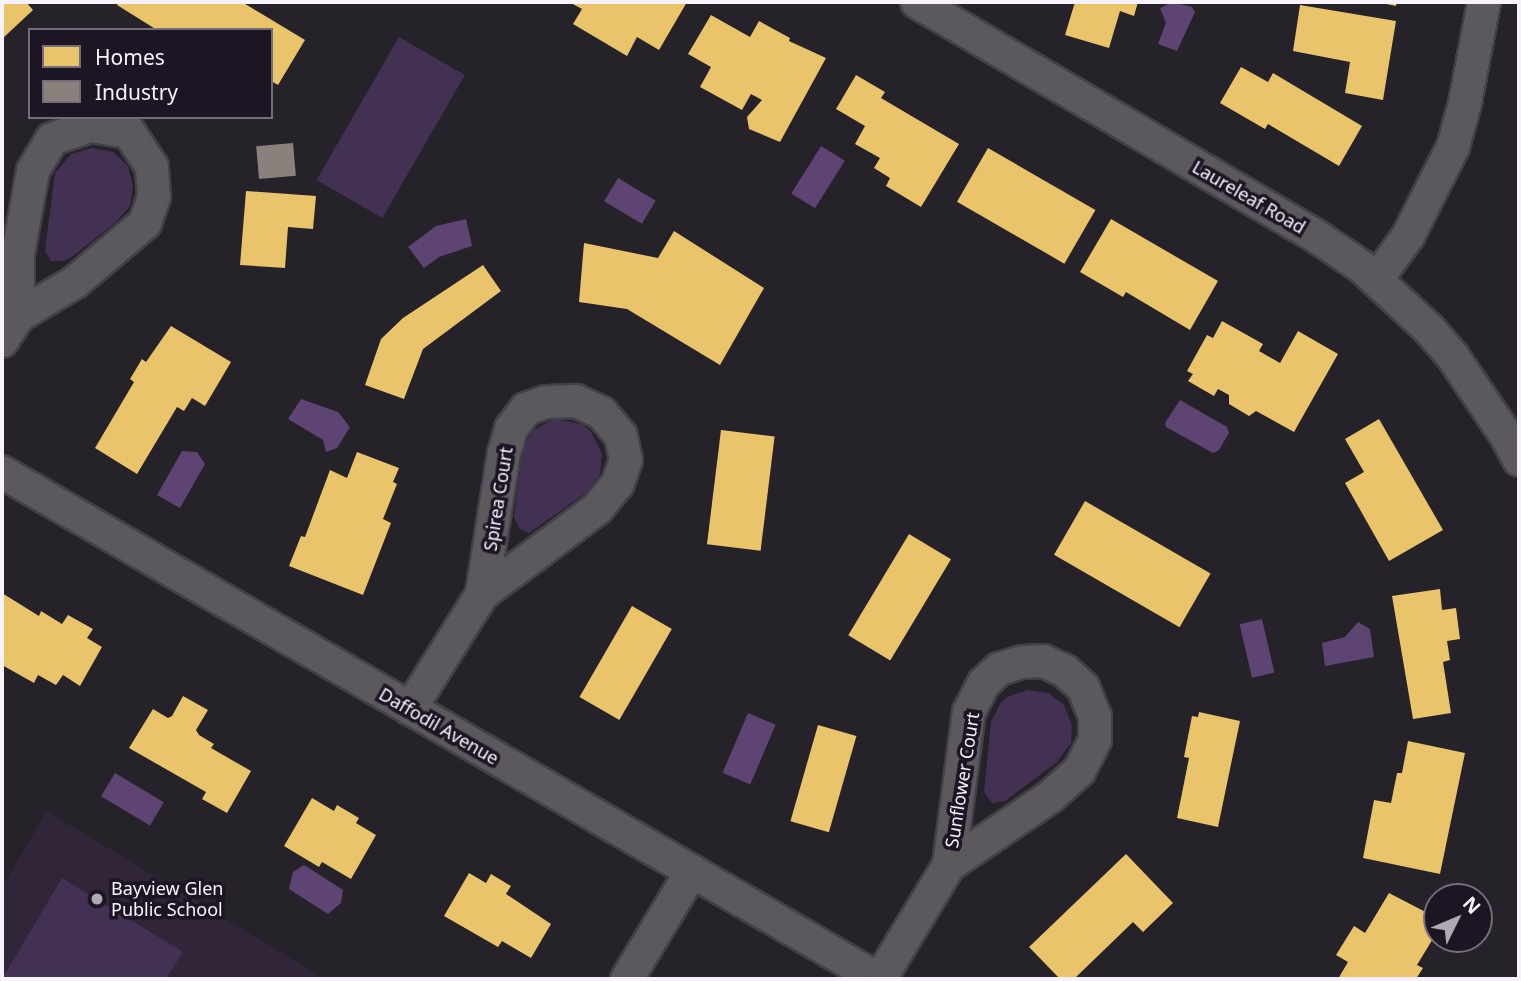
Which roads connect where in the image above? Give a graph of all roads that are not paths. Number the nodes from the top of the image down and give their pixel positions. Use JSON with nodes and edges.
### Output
{"nodes":[{"id":1,"x":917,"y":2,"type":"edge"},
{"id":2,"x":1484,"y":2,"type":"edge"},
{"id":3,"x":950,"y":10,"type":"edge"},
{"id":4,"x":1377,"y":279,"type":"junction"},
{"id":5,"x":10,"y":329,"type":"edge"},
{"id":6,"x":1519,"y":460,"type":"edge"},
{"id":7,"x":2,"y":472,"type":"edge"},
{"id":8,"x":482,"y":594,"type":"junction"},
{"id":9,"x":410,"y":709,"type":"junction"},
{"id":10,"x":949,"y":865,"type":"junction"},
{"id":11,"x":692,"y":871,"type":"junction"},
{"id":12,"x":627,"y":979,"type":"edge"},
{"id":13,"x":879,"y":979,"type":"edge"}],
"edges":[{"from":1,"to":3,"type":"street","name":"Laureleaf Road"},
{"from":2,"to":4,"type":"street"},
{"from":3,"to":4,"type":"street","name":"Laureleaf Road"},
{"from":4,"to":6,"type":"street","name":"Laureleaf Road"},
{"from":5,"to":5,"type":"street"},
{"from":7,"to":9,"type":"street","name":"Daffodil Avenue"},
{"from":8,"to":8,"type":"street","name":"Spirea Court"},
{"from":8,"to":9,"type":"street","name":"Spirea Court"},
{"from":9,"to":11,"type":"street","name":"Daffodil Avenue"},
{"from":10,"to":10,"type":"street","name":"Sunflower Court"},
{"from":10,"to":13,"type":"street","name":"Sunflower Court"},
{"from":11,"to":12,"type":"street"},
{"from":11,"to":13,"type":"street","name":"Daffodil Avenue"}]}
